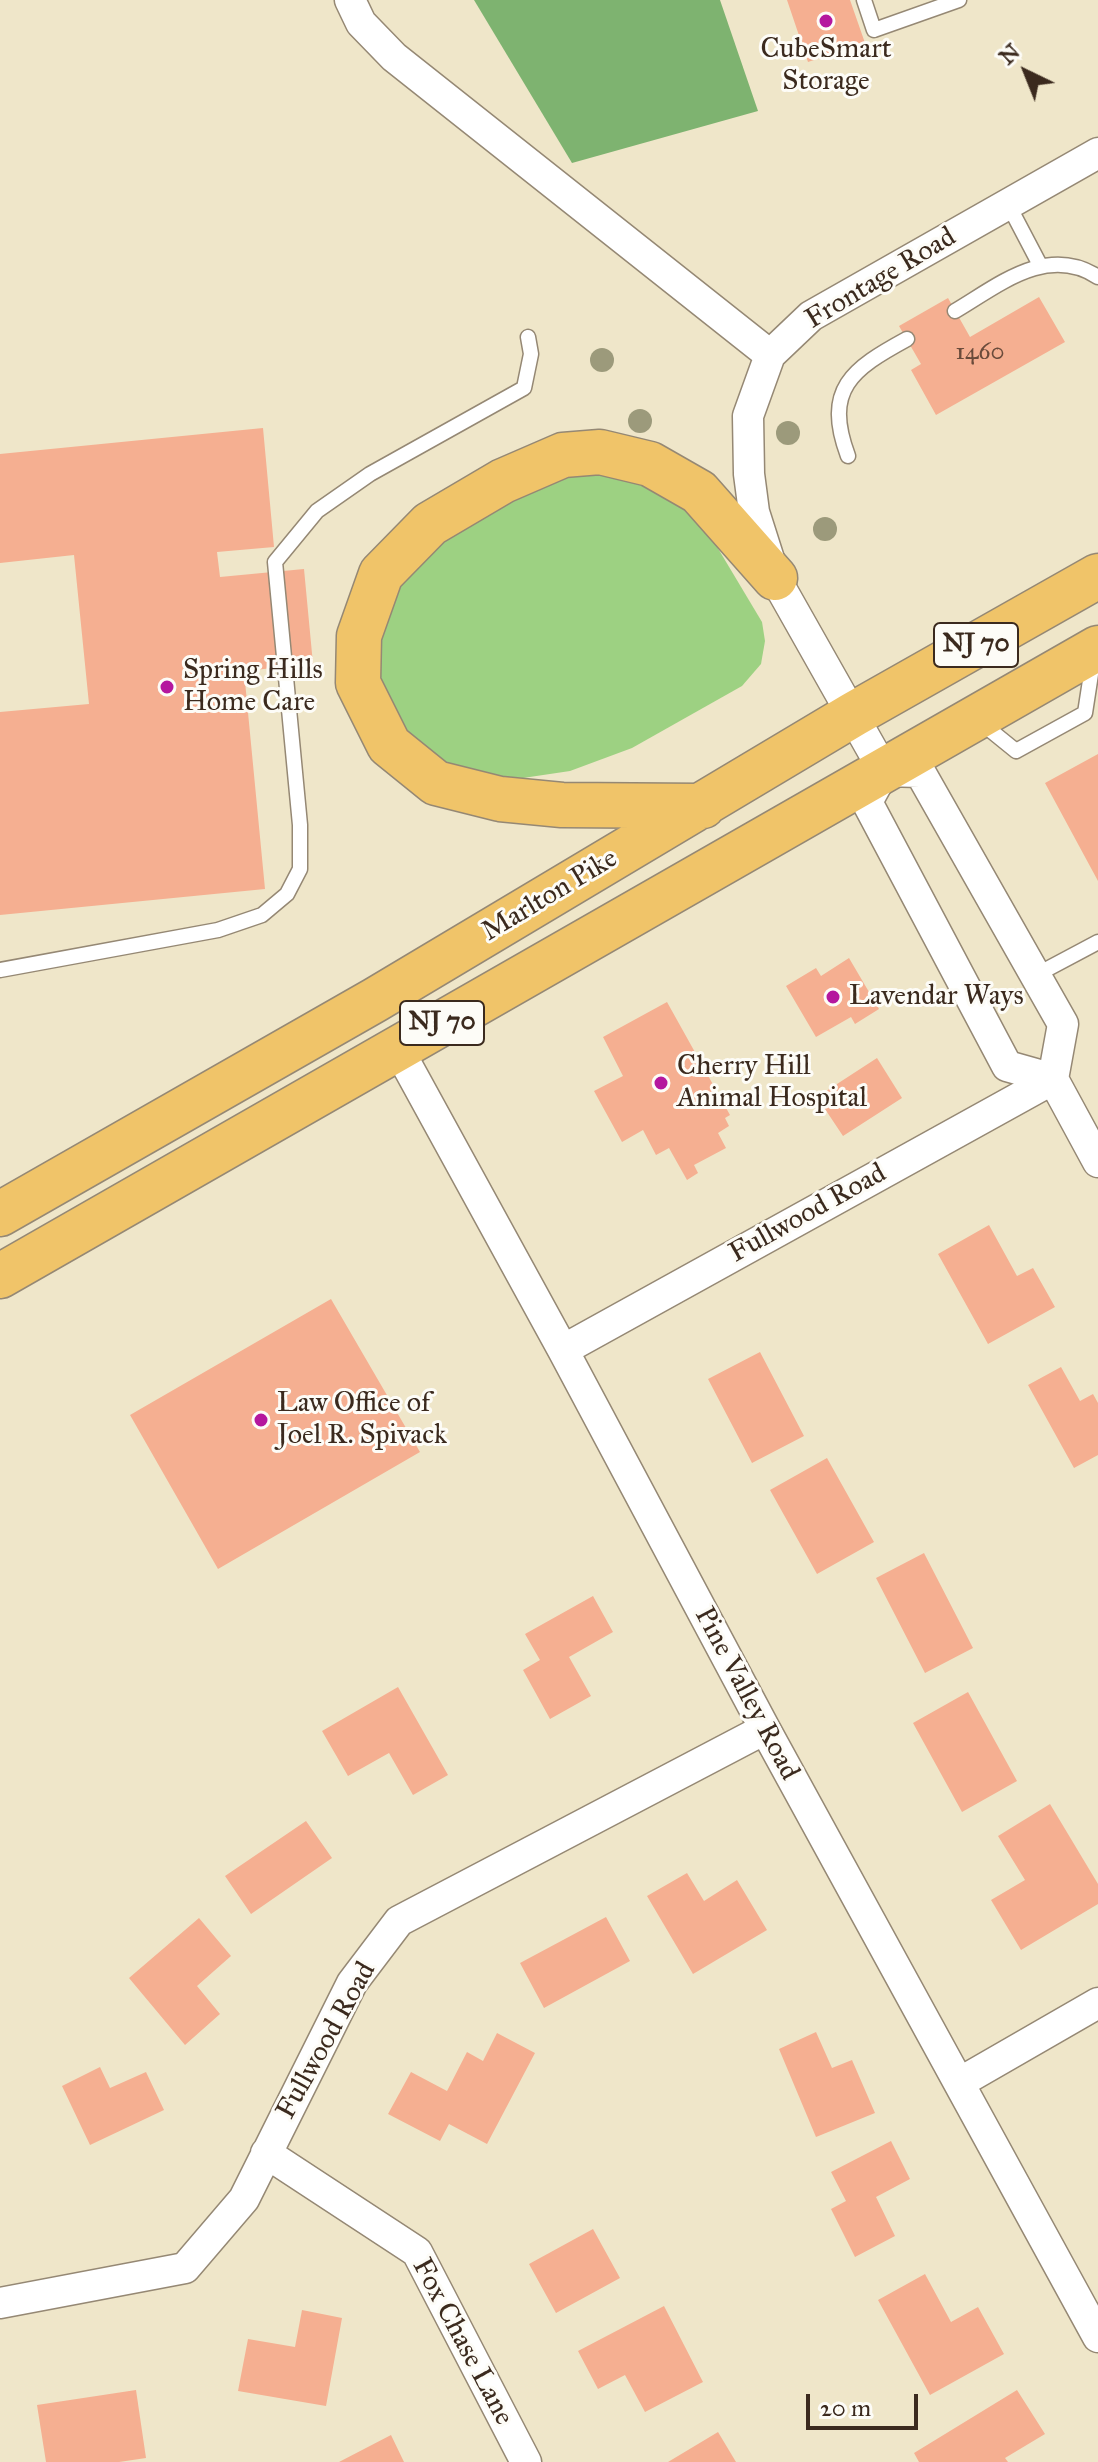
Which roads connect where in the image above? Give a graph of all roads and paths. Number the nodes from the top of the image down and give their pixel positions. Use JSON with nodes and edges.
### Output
{"nodes":[{"id":1,"x":350,"y":0,"type":"edge"},
{"id":2,"x":864,"y":0,"type":"edge"},
{"id":3,"x":959,"y":0,"type":"edge"},
{"id":4,"x":1098,"y":153,"type":"edge"},
{"id":5,"x":1008,"y":204,"type":"junction"},
{"id":6,"x":1040,"y":265,"type":"junction"},
{"id":7,"x":1098,"y":277,"type":"edge"},
{"id":8,"x":955,"y":311,"type":"dead end"},
{"id":9,"x":528,"y":337,"type":"dead end"},
{"id":10,"x":907,"y":339,"type":"dead end"},
{"id":11,"x":770,"y":355,"type":"junction"},
{"id":12,"x":848,"y":456,"type":"dead end"},
{"id":13,"x":1098,"y":576,"type":"edge"},
{"id":14,"x":775,"y":578,"type":"junction"},
{"id":15,"x":1096,"y":649,"type":"edge"},
{"id":16,"x":854,"y":714,"type":"junction"},
{"id":17,"x":884,"y":771,"type":"junction"},
{"id":18,"x":703,"y":806,"type":"junction"},
{"id":19,"x":1098,"y":942,"type":"edge"},
{"id":20,"x":0,"y":970,"type":"edge"},
{"id":21,"x":1036,"y":975,"type":"junction"},
{"id":22,"x":398,"y":1049,"type":"junction"},
{"id":23,"x":1053,"y":1079,"type":"junction"},
{"id":24,"x":1098,"y":1162,"type":"edge"},
{"id":25,"x":0,"y":1214,"type":"edge"},
{"id":26,"x":0,"y":1276,"type":"edge"},
{"id":27,"x":563,"y":1350,"type":"junction"},
{"id":28,"x":765,"y":1729,"type":"junction"},
{"id":29,"x":1098,"y":2003,"type":"edge"},
{"id":30,"x":959,"y":2083,"type":"junction"},
{"id":31,"x":266,"y":2153,"type":"junction"},
{"id":32,"x":0,"y":2303,"type":"edge"},
{"id":33,"x":1098,"y":2337,"type":"edge"},
{"id":34,"x":526,"y":2462,"type":"edge"}],
"edges":[{"from":1,"to":11,"type":"street"},
{"from":2,"to":3,"type":"lane"},
{"from":4,"to":5,"type":"street","name":"Frontage Road"},
{"from":5,"to":6,"type":"lane"},
{"from":5,"to":11,"type":"street","name":"Frontage Road"},
{"from":6,"to":7,"type":"lane"},
{"from":6,"to":8,"type":"lane"},
{"from":9,"to":20,"type":"lane"},
{"from":10,"to":12,"type":"lane"},
{"from":11,"to":14,"type":"street","name":"Frontage Road"},
{"from":13,"to":16,"type":"highway","name":"Marlton Pike","number":"NJ 70"},
{"from":14,"to":16,"type":"street","name":"Frontage Road"},
{"from":14,"to":18,"type":"highway"},
{"from":15,"to":17,"type":"highway","name":"Marlton Pike","number":"NJ 70"},
{"from":16,"to":17,"type":"street","name":"Frontage Road"},
{"from":16,"to":18,"type":"highway","name":"Marlton Pike","number":"NJ 70"},
{"from":17,"to":21,"type":"street"},
{"from":17,"to":22,"type":"highway","name":"Marlton Pike","number":"NJ 70"},
{"from":17,"to":23,"type":"street"},
{"from":18,"to":25,"type":"highway","name":"Marlton Pike","number":"NJ 70"},
{"from":19,"to":21,"type":"lane"},
{"from":21,"to":23,"type":"street"},
{"from":22,"to":26,"type":"highway","name":"Marlton Pike","number":"NJ 70"},
{"from":22,"to":27,"type":"street","name":"Pine Valley Road"},
{"from":23,"to":24,"type":"street"},
{"from":23,"to":27,"type":"street","name":"Fullwood Road"},
{"from":27,"to":28,"type":"street","name":"Pine Valley Road"},
{"from":28,"to":30,"type":"street","name":"Pine Valley Road"},
{"from":28,"to":31,"type":"street","name":"Fullwood Road"},
{"from":29,"to":30,"type":"street"},
{"from":30,"to":33,"type":"street","name":"Pine Valley Road"},
{"from":31,"to":32,"type":"street","name":"Fullwood Road"},
{"from":31,"to":34,"type":"street","name":"Fox Chase Lane"}]}
